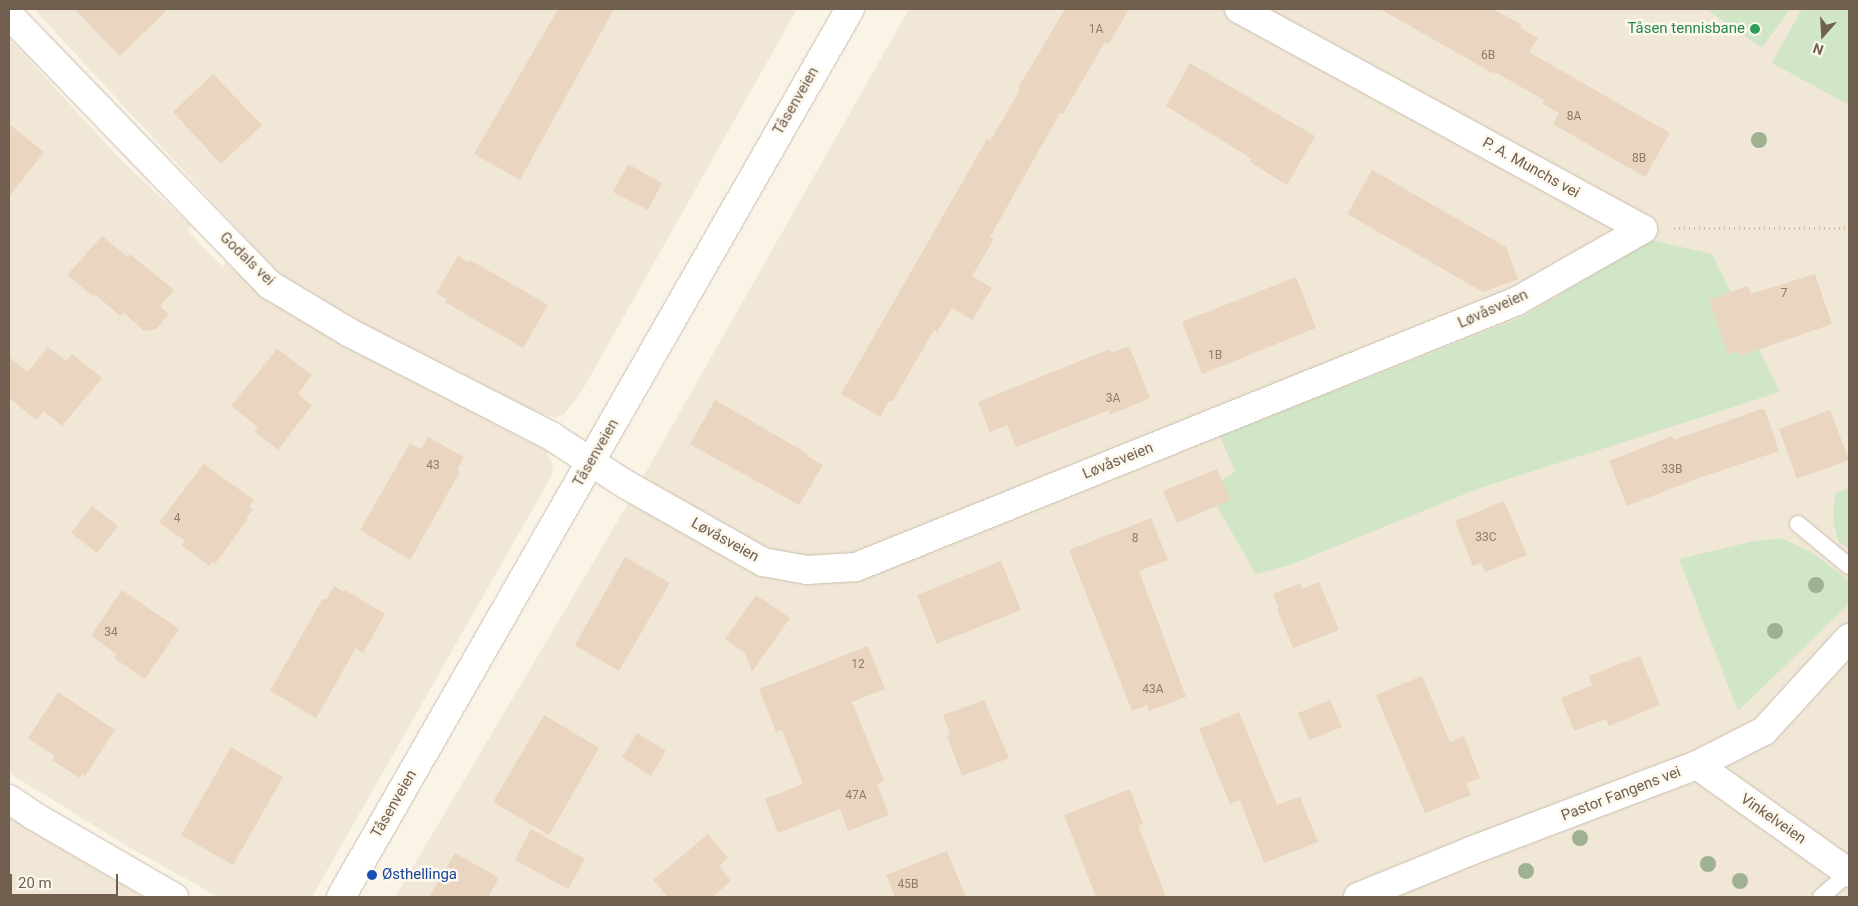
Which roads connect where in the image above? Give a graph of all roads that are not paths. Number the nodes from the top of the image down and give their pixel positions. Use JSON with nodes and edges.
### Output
{"nodes":[{"id":1,"x":850,"y":9,"type":"edge"},
{"id":2,"x":1239,"y":9,"type":"edge"},
{"id":3,"x":9,"y":15,"type":"edge"},
{"id":4,"x":1643,"y":229,"type":"joint"},
{"id":5,"x":591,"y":462,"type":"junction"},
{"id":6,"x":1798,"y":524,"type":"dead end"},
{"id":7,"x":1849,"y":566,"type":"edge"},
{"id":8,"x":1849,"y":638,"type":"edge"},
{"id":9,"x":1697,"y":765,"type":"junction"},
{"id":10,"x":9,"y":799,"type":"edge"},
{"id":11,"x":1849,"y":873,"type":"edge"},
{"id":12,"x":174,"y":897,"type":"edge"},
{"id":13,"x":341,"y":897,"type":"edge"},
{"id":14,"x":1358,"y":897,"type":"edge"},
{"id":15,"x":1821,"y":897,"type":"edge"}],
"edges":[{"from":1,"to":5,"type":"street","name":"Tåsenveien"},
{"from":2,"to":4,"type":"street","name":"P. A. Munchs vei"},
{"from":3,"to":5,"type":"street","name":"Godals vei"},
{"from":4,"to":5,"type":"street","name":"Løvåsveien"},
{"from":5,"to":13,"type":"street","name":"Tåsenveien"},
{"from":6,"to":7,"type":"lane"},
{"from":8,"to":9,"type":"street","name":"Pastor Fangens vei"},
{"from":9,"to":11,"type":"street","name":"Vinkelveien"},
{"from":9,"to":14,"type":"street","name":"Pastor Fangens vei"},
{"from":10,"to":12,"type":"street"},
{"from":11,"to":15,"type":"lane"}]}
